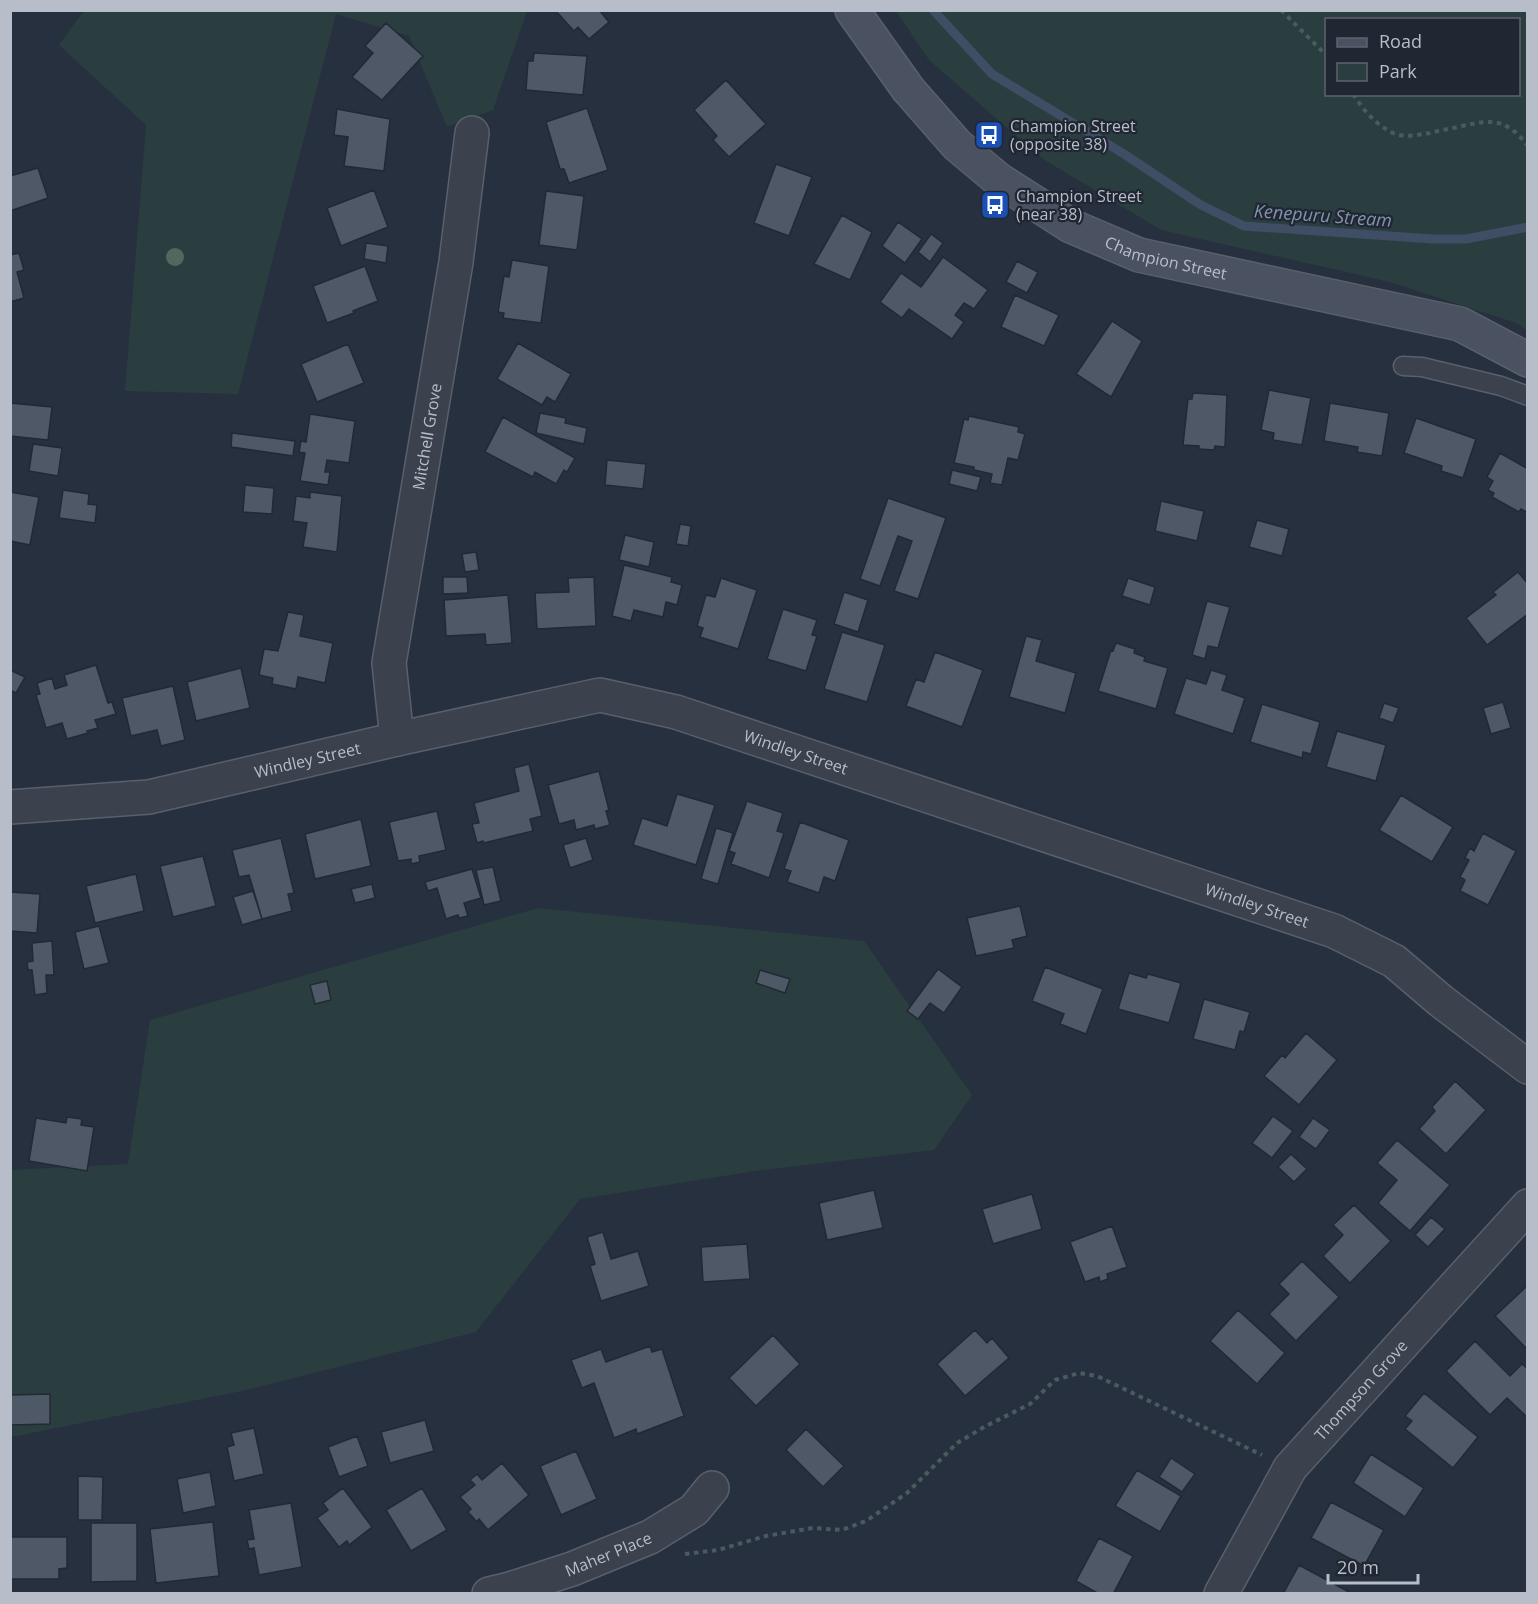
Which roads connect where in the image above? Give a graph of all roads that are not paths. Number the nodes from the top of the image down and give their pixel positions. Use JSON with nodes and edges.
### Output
{"nodes":[{"id":1,"x":852,"y":10,"type":"edge"},
{"id":2,"x":472,"y":133,"type":"dead end"},
{"id":3,"x":1527,"y":360,"type":"edge"},
{"id":4,"x":1403,"y":366,"type":"dead end"},
{"id":5,"x":1527,"y":396,"type":"edge"},
{"id":6,"x":397,"y":739,"type":"junction"},
{"id":7,"x":10,"y":807,"type":"edge"},
{"id":8,"x":1527,"y":1067,"type":"edge"},
{"id":9,"x":1527,"y":1206,"type":"edge"},
{"id":10,"x":712,"y":1488,"type":"dead end"},
{"id":11,"x":489,"y":1593,"type":"edge"},
{"id":12,"x":1221,"y":1593,"type":"edge"}],
"edges":[{"from":1,"to":3,"type":"main road","name":"Champion Street"},
{"from":2,"to":6,"type":"street","name":"Mitchell Grove"},
{"from":4,"to":5,"type":"lane"},
{"from":6,"to":7,"type":"street","name":"Windley Street"},
{"from":6,"to":8,"type":"street","name":"Windley Street"},
{"from":9,"to":12,"type":"street","name":"Thompson Grove"},
{"from":10,"to":11,"type":"street","name":"Maher Place"}]}
